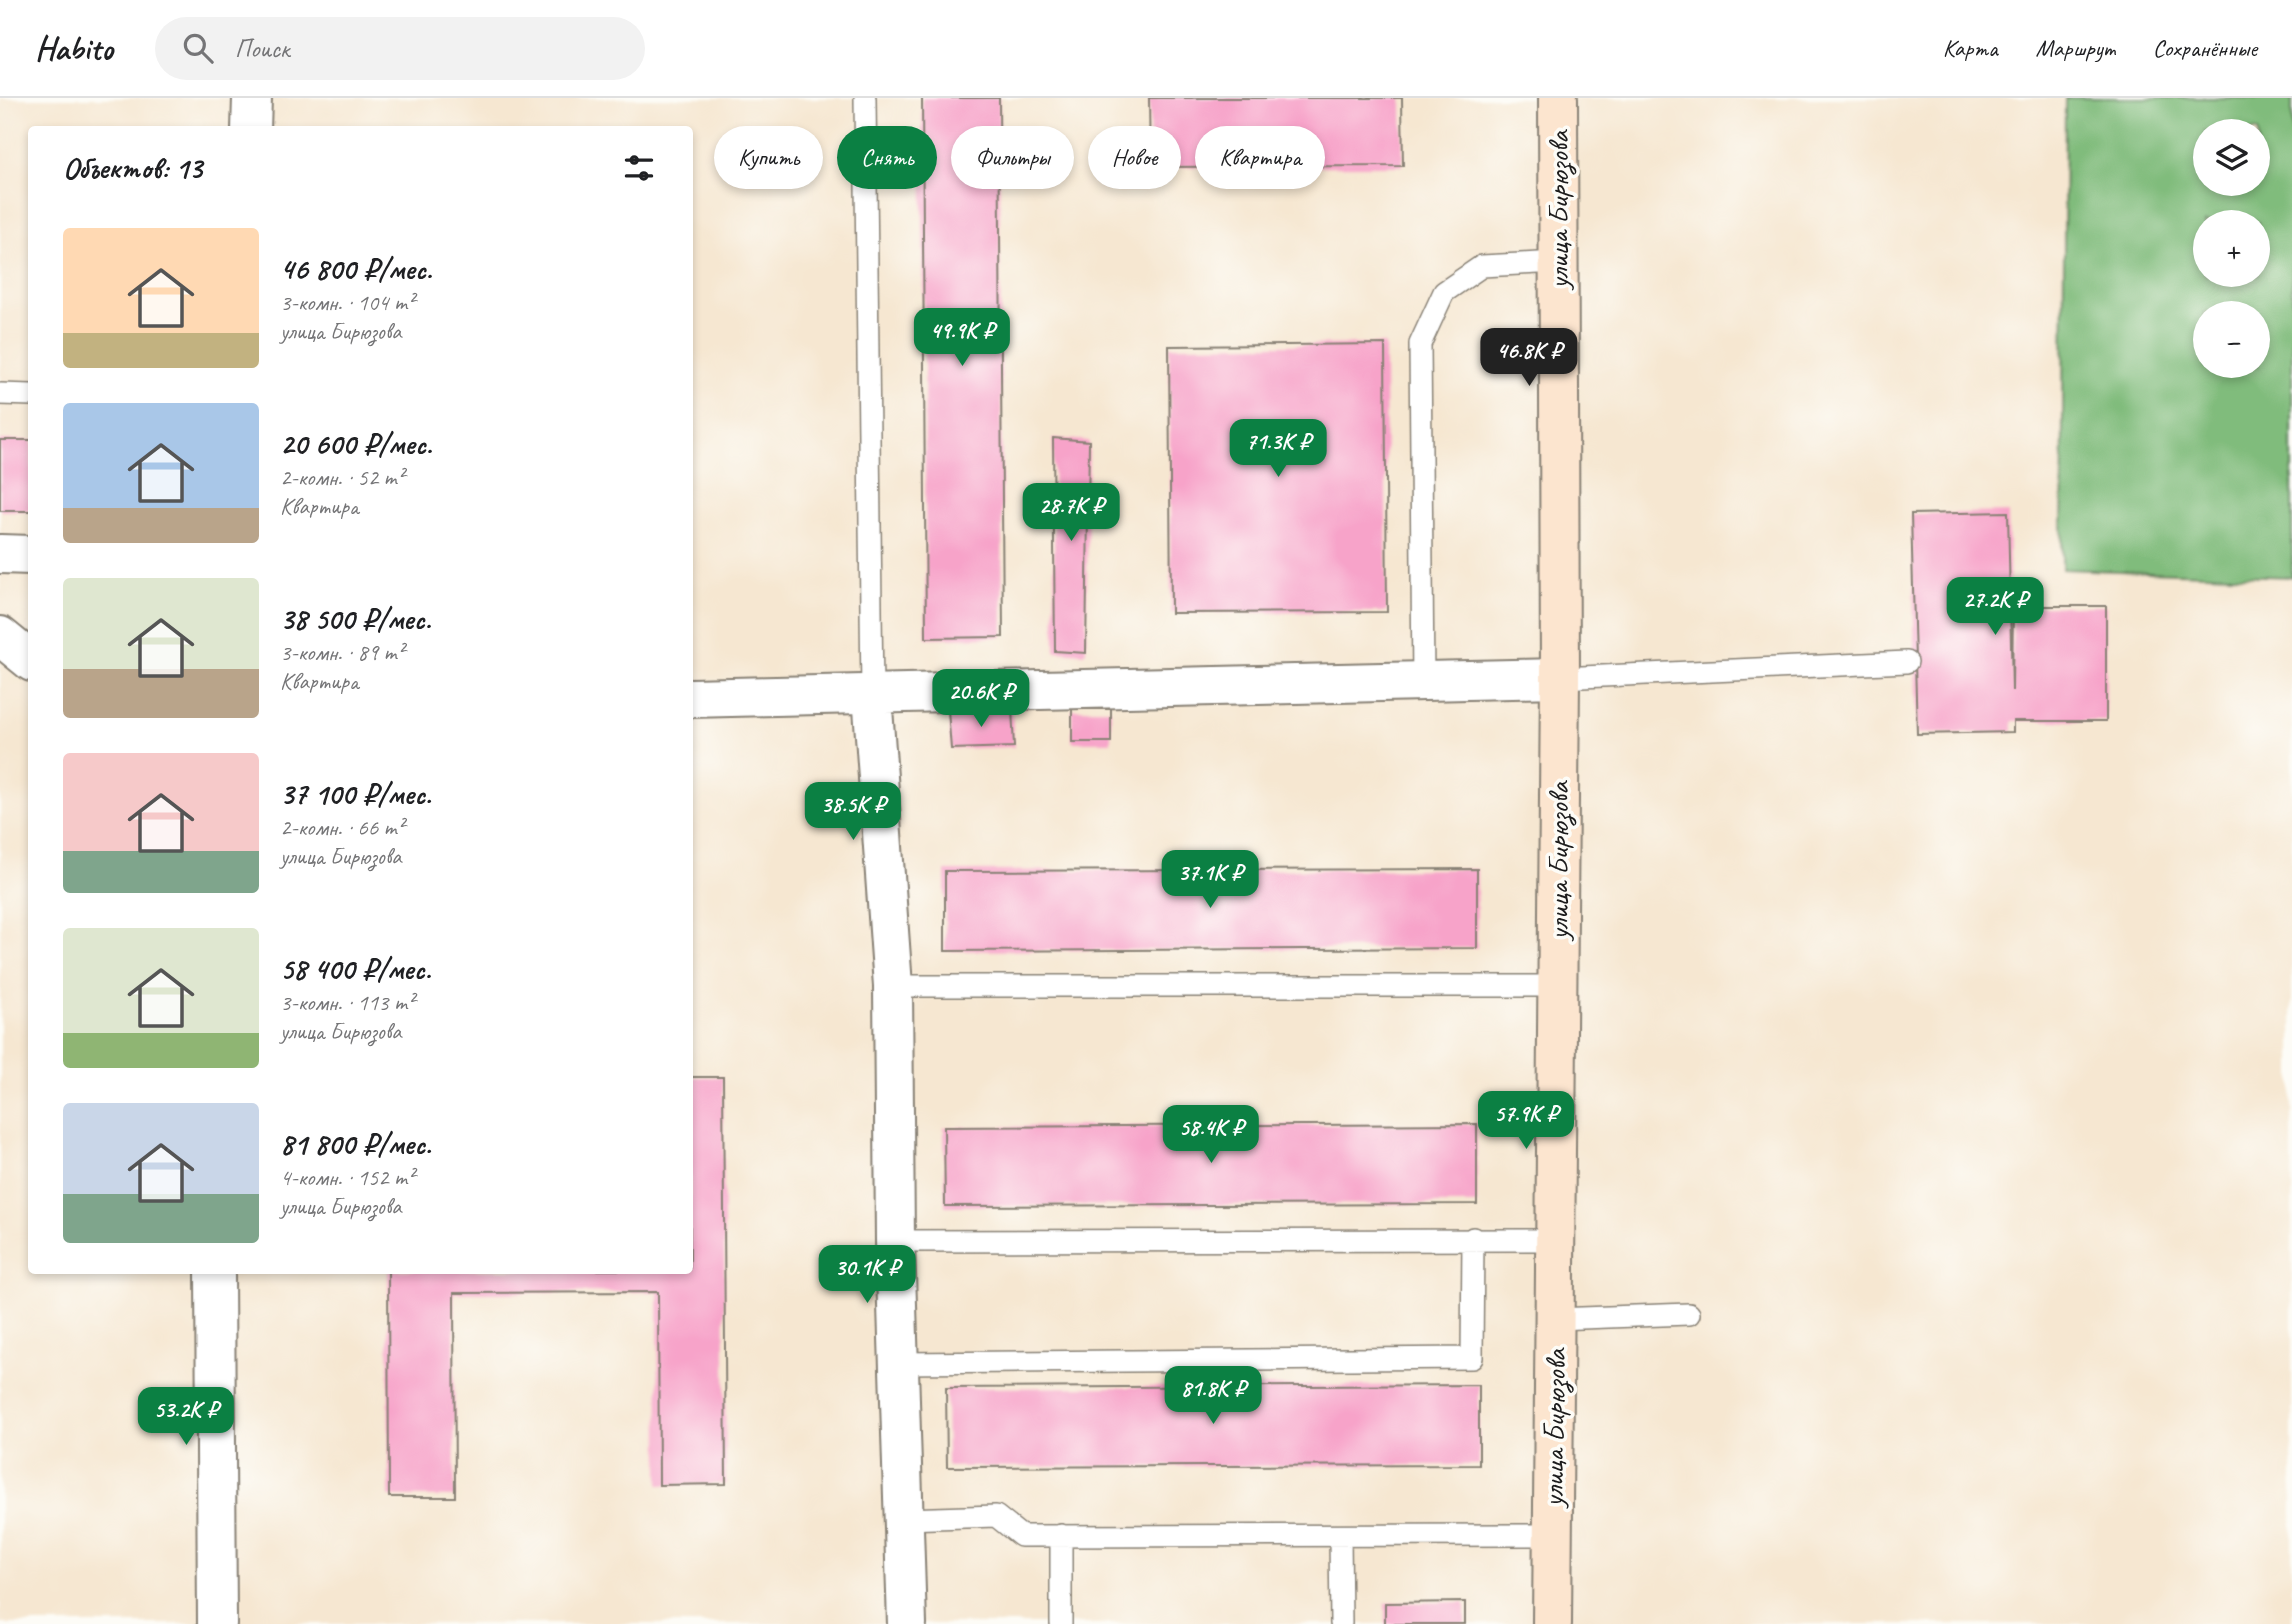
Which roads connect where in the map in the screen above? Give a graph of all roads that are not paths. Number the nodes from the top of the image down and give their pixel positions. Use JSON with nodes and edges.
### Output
{"nodes":[{"id":1,"x":252,"y":98,"type":"edge"},
{"id":2,"x":864,"y":98,"type":"edge"},
{"id":3,"x":1558,"y":98,"type":"edge"},
{"id":4,"x":251,"y":126,"type":"edge"},
{"id":5,"x":1558,"y":262,"type":"junction"},
{"id":6,"x":0,"y":394,"type":"edge"},
{"id":7,"x":28,"y":395,"type":"edge"},
{"id":8,"x":0,"y":554,"type":"edge"},
{"id":9,"x":28,"y":555,"type":"edge"},
{"id":10,"x":0,"y":636,"type":"edge"},
{"id":11,"x":28,"y":659,"type":"edge"},
{"id":12,"x":1907,"y":662,"type":"dead end"},
{"id":13,"x":1560,"y":678,"type":"junction"},
{"id":14,"x":1423,"y":682,"type":"junction"},
{"id":15,"x":872,"y":694,"type":"junction"},
{"id":16,"x":693,"y":698,"type":"edge"},
{"id":17,"x":893,"y":986,"type":"junction"},
{"id":18,"x":1557,"y":986,"type":"junction"},
{"id":19,"x":1474,"y":1238,"type":"junction"},
{"id":20,"x":1555,"y":1240,"type":"junction"},
{"id":21,"x":895,"y":1241,"type":"junction"},
{"id":22,"x":215,"y":1274,"type":"edge"},
{"id":23,"x":1689,"y":1314,"type":"dead end"},
{"id":24,"x":1555,"y":1319,"type":"junction"},
{"id":25,"x":898,"y":1363,"type":"junction"},
{"id":26,"x":904,"y":1519,"type":"junction"},
{"id":27,"x":1060,"y":1535,"type":"junction"},
{"id":28,"x":1553,"y":1535,"type":"junction"},
{"id":29,"x":1340,"y":1536,"type":"junction"},
{"id":30,"x":217,"y":1624,"type":"edge"},
{"id":31,"x":907,"y":1624,"type":"edge"},
{"id":32,"x":1061,"y":1624,"type":"edge"},
{"id":33,"x":1341,"y":1624,"type":"edge"},
{"id":34,"x":1552,"y":1624,"type":"edge"}],
"edges":[{"from":1,"to":4,"type":"street"},
{"from":2,"to":15,"type":"lane"},
{"from":3,"to":5,"type":"main road","name":"улица Бирюзова"},
{"from":5,"to":13,"type":"main road","name":"улица Бирюзова"},
{"from":5,"to":14,"type":"lane"},
{"from":6,"to":7,"type":"lane"},
{"from":8,"to":9,"type":"street"},
{"from":10,"to":11,"type":"street"},
{"from":12,"to":13,"type":"lane"},
{"from":13,"to":14,"type":"street"},
{"from":13,"to":18,"type":"main road","name":"улица Бирюзова"},
{"from":14,"to":15,"type":"street"},
{"from":15,"to":16,"type":"street"},
{"from":15,"to":17,"type":"street"},
{"from":17,"to":18,"type":"lane"},
{"from":17,"to":21,"type":"street"},
{"from":18,"to":20,"type":"main road","name":"улица Бирюзова"},
{"from":19,"to":20,"type":"lane"},
{"from":19,"to":21,"type":"lane"},
{"from":19,"to":25,"type":"lane"},
{"from":20,"to":24,"type":"main road","name":"улица Бирюзова"},
{"from":21,"to":25,"type":"street"},
{"from":22,"to":30,"type":"street"},
{"from":23,"to":24,"type":"lane"},
{"from":24,"to":28,"type":"main road","name":"улица Бирюзова"},
{"from":25,"to":26,"type":"street"},
{"from":26,"to":27,"type":"lane"},
{"from":26,"to":31,"type":"street"},
{"from":27,"to":29,"type":"lane"},
{"from":27,"to":32,"type":"lane"},
{"from":28,"to":29,"type":"lane"},
{"from":28,"to":34,"type":"main road","name":"улица Бирюзова"},
{"from":29,"to":33,"type":"lane"}]}
